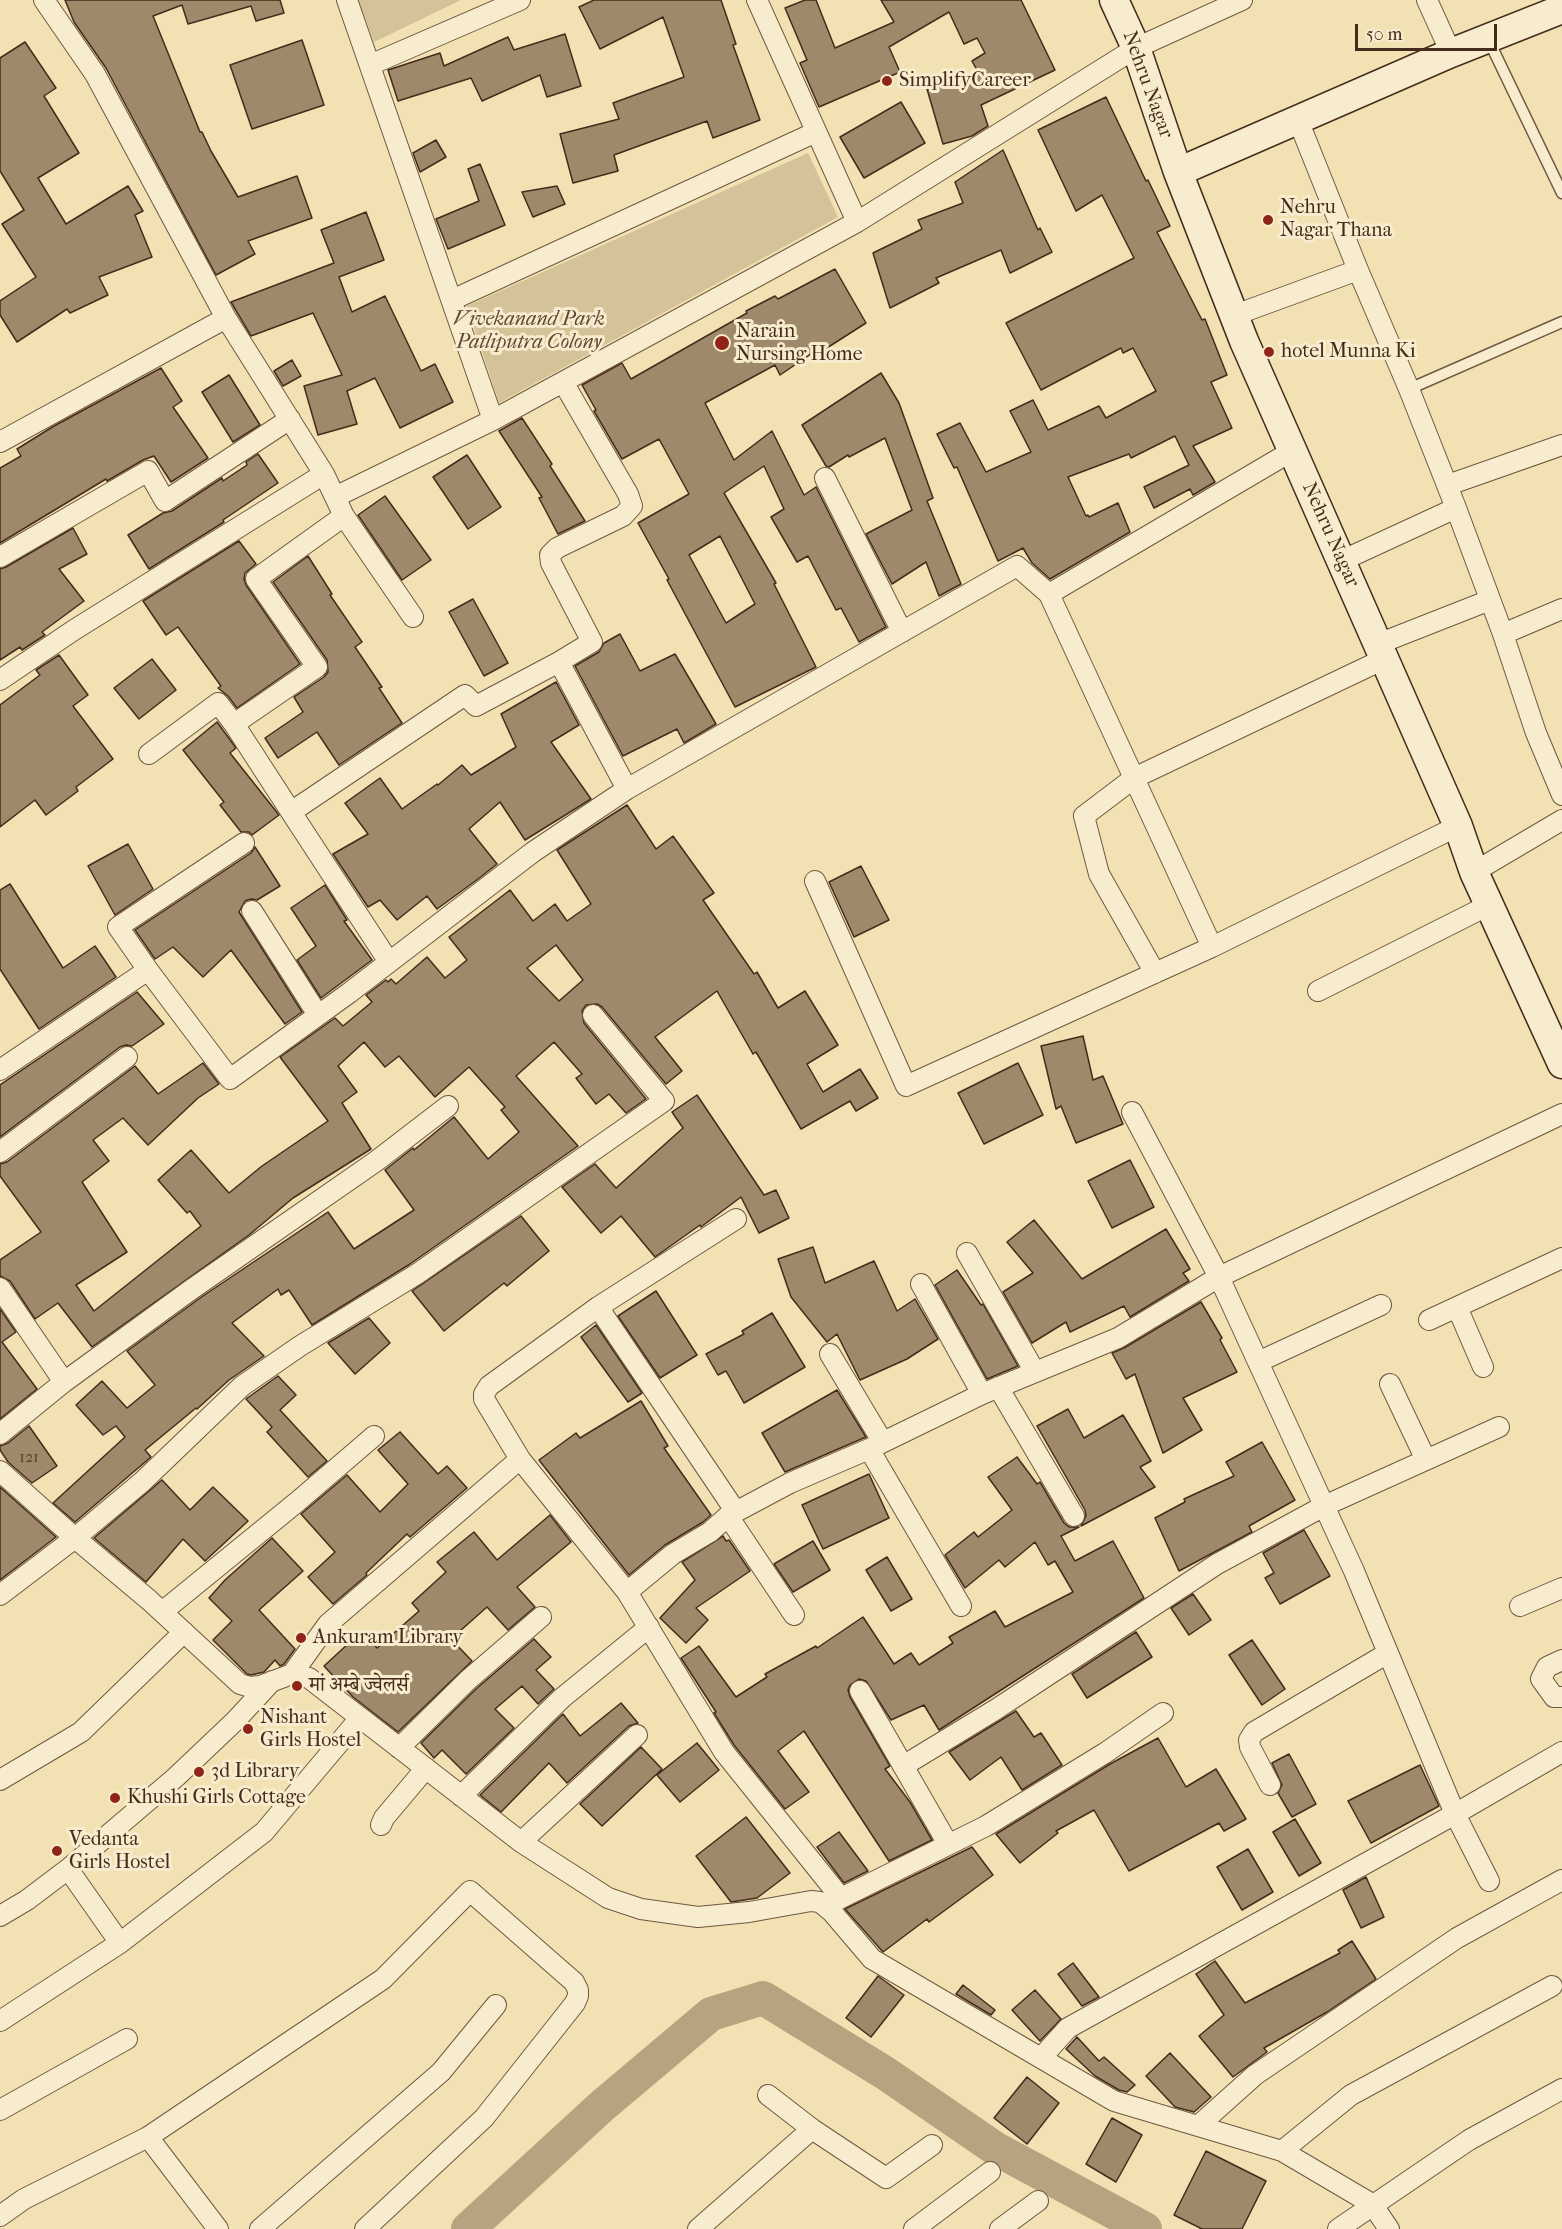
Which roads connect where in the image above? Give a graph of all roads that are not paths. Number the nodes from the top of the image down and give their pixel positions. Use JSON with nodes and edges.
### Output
{"nodes":[{"id":1,"x":44,"y":0,"type":"edge"},
{"id":2,"x":348,"y":0,"type":"edge"},
{"id":3,"x":520,"y":0,"type":"edge"},
{"id":4,"x":757,"y":0,"type":"edge"},
{"id":5,"x":1114,"y":0,"type":"edge"},
{"id":6,"x":1242,"y":0,"type":"edge"},
{"id":7,"x":1427,"y":0,"type":"edge"},
{"id":8,"x":1562,"y":9,"type":"edge"},
{"id":9,"x":1488,"y":39,"type":"junction"},
{"id":10,"x":1136,"y":48,"type":"junction"},
{"id":11,"x":1451,"y":53,"type":"junction"},
{"id":12,"x":370,"y":65,"type":"junction"},
{"id":13,"x":1298,"y":120,"type":"junction"},
{"id":14,"x":816,"y":132,"type":"junction"},
{"id":15,"x":1178,"y":172,"type":"junction"},
{"id":16,"x":1562,"y":194,"type":"edge"},
{"id":17,"x":857,"y":222,"type":"junction"},
{"id":18,"x":1358,"y":270,"type":"junction"},
{"id":19,"x":452,"y":300,"type":"junction"},
{"id":20,"x":1235,"y":315,"type":"junction"},
{"id":21,"x":226,"y":318,"type":"junction"},
{"id":22,"x":1562,"y":322,"type":"edge"},
{"id":23,"x":563,"y":382,"type":"junction"},
{"id":24,"x":1409,"y":389,"type":"junction"},
{"id":25,"x":290,"y":419,"type":"junction"},
{"id":26,"x":493,"y":420,"type":"junction"},
{"id":27,"x":0,"y":442,"type":"edge"},
{"id":28,"x":1562,"y":445,"type":"edge"},
{"id":29,"x":1292,"y":451,"type":"junction"},
{"id":30,"x":324,"y":474,"type":"junction"},
{"id":31,"x":825,"y":478,"type":"dead end"},
{"id":32,"x":1448,"y":485,"type":"junction"},
{"id":33,"x":335,"y":497,"type":"junction"},
{"id":34,"x":1456,"y":508,"type":"junction"},
{"id":35,"x":344,"y":516,"type":"junction"},
{"id":36,"x":0,"y":557,"type":"edge"},
{"id":37,"x":1341,"y":561,"type":"junction"},
{"id":38,"x":1049,"y":594,"type":"junction"},
{"id":39,"x":1490,"y":600,"type":"junction"},
{"id":40,"x":1562,"y":609,"type":"edge"},
{"id":41,"x":412,"y":617,"type":"dead end"},
{"id":42,"x":902,"y":632,"type":"junction"},
{"id":43,"x":1503,"y":634,"type":"junction"},
{"id":44,"x":1381,"y":651,"type":"junction"},
{"id":45,"x":559,"y":662,"type":"junction"},
{"id":46,"x":0,"y":680,"type":"edge"},
{"id":47,"x":234,"y":724,"type":"junction"},
{"id":48,"x":149,"y":754,"type":"dead end"},
{"id":49,"x":1134,"y":778,"type":"junction"},
{"id":50,"x":627,"y":789,"type":"junction"},
{"id":51,"x":1562,"y":795,"type":"edge"},
{"id":52,"x":291,"y":812,"type":"junction"},
{"id":53,"x":1562,"y":820,"type":"edge"},
{"id":54,"x":1458,"y":826,"type":"junction"},
{"id":55,"x":244,"y":843,"type":"dead end"},
{"id":56,"x":1474,"y":872,"type":"junction"},
{"id":57,"x":815,"y":881,"type":"dead end"},
{"id":58,"x":1489,"y":905,"type":"junction"},
{"id":59,"x":252,"y":911,"type":"dead end"},
{"id":60,"x":1212,"y":947,"type":"junction"},
{"id":61,"x":389,"y":962,"type":"junction"},
{"id":62,"x":148,"y":970,"type":"junction"},
{"id":63,"x":1155,"y":973,"type":"junction"},
{"id":64,"x":1318,"y":991,"type":"dead end"},
{"id":65,"x":318,"y":1015,"type":"junction"},
{"id":66,"x":593,"y":1015,"type":"dead end"},
{"id":67,"x":127,"y":1057,"type":"dead end"},
{"id":68,"x":1562,"y":1064,"type":"edge"},
{"id":69,"x":0,"y":1070,"type":"edge"},
{"id":70,"x":448,"y":1106,"type":"dead end"},
{"id":71,"x":1132,"y":1112,"type":"dead end"},
{"id":72,"x":1562,"y":1114,"type":"edge"},
{"id":73,"x":0,"y":1152,"type":"edge"},
{"id":74,"x":736,"y":1219,"type":"dead end"},
{"id":75,"x":967,"y":1253,"type":"dead end"},
{"id":76,"x":1562,"y":1258,"type":"edge"},
{"id":77,"x":1219,"y":1277,"type":"junction"},
{"id":78,"x":921,"y":1284,"type":"dead end"},
{"id":79,"x":0,"y":1288,"type":"edge"},
{"id":80,"x":1381,"y":1305,"type":"dead end"},
{"id":81,"x":598,"y":1307,"type":"junction"},
{"id":82,"x":1457,"y":1307,"type":"junction"},
{"id":83,"x":1429,"y":1320,"type":"dead end"},
{"id":84,"x":830,"y":1354,"type":"dead end"},
{"id":85,"x":1258,"y":1362,"type":"junction"},
{"id":86,"x":1483,"y":1367,"type":"dead end"},
{"id":87,"x":1035,"y":1372,"type":"junction"},
{"id":88,"x":64,"y":1382,"type":"junction"},
{"id":89,"x":1390,"y":1384,"type":"dead end"},
{"id":90,"x":990,"y":1391,"type":"junction"},
{"id":91,"x":1499,"y":1427,"type":"dead end"},
{"id":92,"x":0,"y":1434,"type":"edge"},
{"id":93,"x":374,"y":1436,"type":"dead end"},
{"id":94,"x":875,"y":1445,"type":"junction"},
{"id":95,"x":520,"y":1459,"type":"junction"},
{"id":96,"x":1426,"y":1460,"type":"junction"},
{"id":97,"x":0,"y":1471,"type":"edge"},
{"id":98,"x":1324,"y":1506,"type":"junction"},
{"id":99,"x":732,"y":1514,"type":"junction"},
{"id":100,"x":1074,"y":1516,"type":"dead end"},
{"id":101,"x":75,"y":1538,"type":"junction"},
{"id":102,"x":1562,"y":1588,"type":"edge"},
{"id":103,"x":627,"y":1592,"type":"junction"},
{"id":104,"x":0,"y":1595,"type":"edge"},
{"id":105,"x":961,"y":1606,"type":"dead end"},
{"id":106,"x":1520,"y":1606,"type":"dead end"},
{"id":107,"x":162,"y":1612,"type":"junction"},
{"id":108,"x":794,"y":1615,"type":"dead end"},
{"id":109,"x":541,"y":1617,"type":"dead end"},
{"id":110,"x":650,"y":1627,"type":"junction"},
{"id":111,"x":184,"y":1632,"type":"junction"},
{"id":112,"x":1388,"y":1653,"type":"junction"},
{"id":113,"x":1562,"y":1660,"type":"edge"},
{"id":114,"x":292,"y":1674,"type":"junction"},
{"id":115,"x":272,"y":1681,"type":"junction"},
{"id":116,"x":860,"y":1691,"type":"dead end"},
{"id":117,"x":1562,"y":1697,"type":"edge"},
{"id":118,"x":1163,"y":1713,"type":"dead end"},
{"id":119,"x":360,"y":1718,"type":"junction"},
{"id":120,"x":637,"y":1735,"type":"dead end"},
{"id":121,"x":399,"y":1748,"type":"junction"},
{"id":122,"x":1562,"y":1752,"type":"edge"},
{"id":123,"x":903,"y":1766,"type":"junction"},
{"id":124,"x":426,"y":1768,"type":"junction"},
{"id":125,"x":0,"y":1780,"type":"edge"},
{"id":126,"x":1270,"y":1785,"type":"dead end"},
{"id":127,"x":461,"y":1796,"type":"junction"},
{"id":128,"x":1455,"y":1814,"type":"junction"},
{"id":129,"x":381,"y":1825,"type":"dead end"},
{"id":130,"x":521,"y":1842,"type":"junction"},
{"id":131,"x":948,"y":1844,"type":"junction"},
{"id":132,"x":68,"y":1869,"type":"junction"},
{"id":133,"x":1562,"y":1880,"type":"edge"},
{"id":134,"x":1489,"y":1881,"type":"dead end"},
{"id":135,"x":833,"y":1902,"type":"junction"},
{"id":136,"x":0,"y":1916,"type":"edge"},
{"id":137,"x":120,"y":1943,"type":"junction"},
{"id":138,"x":1552,"y":1986,"type":"dead end"},
{"id":139,"x":496,"y":2005,"type":"dead end"},
{"id":140,"x":0,"y":2020,"type":"edge"},
{"id":141,"x":126,"y":2038,"type":"dead end"},
{"id":142,"x":1041,"y":2058,"type":"junction"},
{"id":143,"x":1562,"y":2089,"type":"edge"},
{"id":144,"x":768,"y":2095,"type":"dead end"},
{"id":145,"x":0,"y":2110,"type":"edge"},
{"id":146,"x":1198,"y":2126,"type":"junction"},
{"id":147,"x":812,"y":2129,"type":"junction"},
{"id":148,"x":148,"y":2137,"type":"junction"},
{"id":149,"x":932,"y":2145,"type":"dead end"},
{"id":150,"x":1282,"y":2151,"type":"junction"},
{"id":151,"x":990,"y":2172,"type":"dead end"},
{"id":152,"x":1038,"y":2201,"type":"dead end"},
{"id":153,"x":1372,"y":2204,"type":"junction"},
{"id":154,"x":0,"y":2216,"type":"edge"},
{"id":155,"x":218,"y":2229,"type":"edge"},
{"id":156,"x":260,"y":2229,"type":"edge"},
{"id":157,"x":365,"y":2229,"type":"edge"},
{"id":158,"x":698,"y":2229,"type":"edge"},
{"id":159,"x":914,"y":2229,"type":"edge"},
{"id":160,"x":1000,"y":2229,"type":"edge"},
{"id":161,"x":1338,"y":2229,"type":"edge"},
{"id":162,"x":1389,"y":2229,"type":"edge"}],
"edges":[{"from":1,"to":21,"type":"street"},
{"from":2,"to":12,"type":"street"},
{"from":3,"to":12,"type":"street"},
{"from":4,"to":14,"type":"street"},
{"from":5,"to":10,"type":"street","name":"Nehru Nagar"},
{"from":6,"to":10,"type":"street"},
{"from":7,"to":11,"type":"street"},
{"from":8,"to":9,"type":"street"},
{"from":9,"to":11,"type":"street"},
{"from":9,"to":16,"type":"lane"},
{"from":10,"to":15,"type":"street","name":"Nehru Nagar"},
{"from":10,"to":17,"type":"street"},
{"from":11,"to":13,"type":"street"},
{"from":12,"to":19,"type":"street"},
{"from":13,"to":15,"type":"street"},
{"from":13,"to":18,"type":"street"},
{"from":14,"to":17,"type":"street"},
{"from":14,"to":19,"type":"street"},
{"from":15,"to":20,"type":"street","name":"Nehru Nagar"},
{"from":17,"to":23,"type":"street"},
{"from":18,"to":20,"type":"street"},
{"from":18,"to":24,"type":"street"},
{"from":19,"to":26,"type":"street"},
{"from":20,"to":29,"type":"street","name":"Nehru Nagar"},
{"from":21,"to":25,"type":"street"},
{"from":21,"to":27,"type":"street"},
{"from":22,"to":24,"type":"lane"},
{"from":23,"to":26,"type":"street"},
{"from":23,"to":45,"type":"street"},
{"from":24,"to":32,"type":"street"},
{"from":25,"to":30,"type":"street"},
{"from":25,"to":36,"type":"street"},
{"from":26,"to":33,"type":"street"},
{"from":28,"to":32,"type":"street"},
{"from":29,"to":37,"type":"street","name":"Nehru Nagar"},
{"from":29,"to":38,"type":"street"},
{"from":30,"to":33,"type":"street"},
{"from":30,"to":46,"type":"street"},
{"from":31,"to":42,"type":"street"},
{"from":32,"to":34,"type":"street"},
{"from":33,"to":35,"type":"street"},
{"from":34,"to":37,"type":"street"},
{"from":34,"to":39,"type":"street"},
{"from":35,"to":41,"type":"street"},
{"from":35,"to":47,"type":"street"},
{"from":37,"to":44,"type":"street","name":"Nehru Nagar"},
{"from":38,"to":42,"type":"street"},
{"from":38,"to":49,"type":"street"},
{"from":39,"to":43,"type":"street"},
{"from":39,"to":44,"type":"street"},
{"from":40,"to":43,"type":"street"},
{"from":42,"to":50,"type":"street"},
{"from":43,"to":51,"type":"street"},
{"from":44,"to":49,"type":"street"},
{"from":44,"to":54,"type":"street","name":"Nehru Nagar"},
{"from":45,"to":50,"type":"street"},
{"from":45,"to":52,"type":"street"},
{"from":47,"to":48,"type":"street"},
{"from":47,"to":52,"type":"street"},
{"from":49,"to":60,"type":"street"},
{"from":49,"to":63,"type":"street"},
{"from":50,"to":61,"type":"street"},
{"from":52,"to":61,"type":"street"},
{"from":53,"to":56,"type":"street"},
{"from":54,"to":56,"type":"street","name":"Nehru Nagar"},
{"from":54,"to":60,"type":"street"},
{"from":55,"to":62,"type":"street"},
{"from":56,"to":58,"type":"street","name":"Nehru Nagar"},
{"from":57,"to":63,"type":"street"},
{"from":58,"to":64,"type":"street"},
{"from":58,"to":68,"type":"street","name":"Nehru Nagar"},
{"from":59,"to":65,"type":"street"},
{"from":60,"to":63,"type":"street"},
{"from":61,"to":65,"type":"street"},
{"from":62,"to":65,"type":"street"},
{"from":62,"to":69,"type":"street"},
{"from":66,"to":101,"type":"street"},
{"from":67,"to":73,"type":"street"},
{"from":70,"to":88,"type":"street"},
{"from":71,"to":77,"type":"street"},
{"from":72,"to":77,"type":"street"},
{"from":74,"to":81,"type":"street"},
{"from":75,"to":87,"type":"street"},
{"from":76,"to":82,"type":"street"},
{"from":77,"to":85,"type":"street"},
{"from":77,"to":87,"type":"street"},
{"from":78,"to":90,"type":"street"},
{"from":79,"to":88,"type":"street"},
{"from":80,"to":85,"type":"street"},
{"from":81,"to":95,"type":"street"},
{"from":81,"to":99,"type":"street"},
{"from":82,"to":83,"type":"street"},
{"from":82,"to":86,"type":"street"},
{"from":84,"to":94,"type":"street"},
{"from":85,"to":98,"type":"street"},
{"from":87,"to":90,"type":"street"},
{"from":88,"to":92,"type":"street"},
{"from":89,"to":96,"type":"street"},
{"from":90,"to":94,"type":"street"},
{"from":90,"to":100,"type":"street"},
{"from":91,"to":96,"type":"street"},
{"from":93,"to":107,"type":"street"},
{"from":94,"to":99,"type":"street"},
{"from":94,"to":105,"type":"street"},
{"from":95,"to":103,"type":"street"},
{"from":95,"to":114,"type":"street"},
{"from":96,"to":98,"type":"street"},
{"from":97,"to":101,"type":"street"},
{"from":98,"to":112,"type":"street"},
{"from":98,"to":123,"type":"street"},
{"from":99,"to":103,"type":"street"},
{"from":99,"to":108,"type":"street"},
{"from":101,"to":104,"type":"street"},
{"from":101,"to":107,"type":"street"},
{"from":102,"to":106,"type":"street"},
{"from":103,"to":110,"type":"street"},
{"from":107,"to":111,"type":"street"},
{"from":109,"to":121,"type":"street"},
{"from":110,"to":127,"type":"street"},
{"from":110,"to":135,"type":"street"},
{"from":111,"to":115,"type":"street"},
{"from":111,"to":125,"type":"street"},
{"from":112,"to":126,"type":"street"},
{"from":112,"to":128,"type":"street"},
{"from":113,"to":117,"type":"street"},
{"from":114,"to":115,"type":"street"},
{"from":114,"to":119,"type":"street"},
{"from":115,"to":132,"type":"street"},
{"from":116,"to":123,"type":"street"},
{"from":118,"to":131,"type":"street"},
{"from":119,"to":121,"type":"street"},
{"from":119,"to":137,"type":"street"},
{"from":120,"to":130,"type":"street"},
{"from":121,"to":124,"type":"street"},
{"from":122,"to":128,"type":"street"},
{"from":123,"to":131,"type":"street"},
{"from":124,"to":127,"type":"street"},
{"from":124,"to":129,"type":"street"},
{"from":127,"to":130,"type":"street"},
{"from":128,"to":134,"type":"street"},
{"from":128,"to":142,"type":"street"},
{"from":130,"to":135,"type":"street"},
{"from":131,"to":135,"type":"street"},
{"from":132,"to":136,"type":"street"},
{"from":132,"to":137,"type":"street"},
{"from":133,"to":146,"type":"street"},
{"from":135,"to":142,"type":"street"},
{"from":137,"to":140,"type":"street"},
{"from":138,"to":150,"type":"street"},
{"from":139,"to":156,"type":"street"},
{"from":141,"to":145,"type":"street"},
{"from":142,"to":146,"type":"street"},
{"from":143,"to":153,"type":"street"},
{"from":144,"to":147,"type":"street"},
{"from":146,"to":150,"type":"street"},
{"from":147,"to":149,"type":"street"},
{"from":147,"to":158,"type":"street"},
{"from":148,"to":154,"type":"street"},
{"from":148,"to":155,"type":"street"},
{"from":148,"to":157,"type":"street"},
{"from":150,"to":153,"type":"street"},
{"from":151,"to":159,"type":"street"},
{"from":152,"to":160,"type":"street"},
{"from":153,"to":161,"type":"street"},
{"from":153,"to":162,"type":"street"}]}
